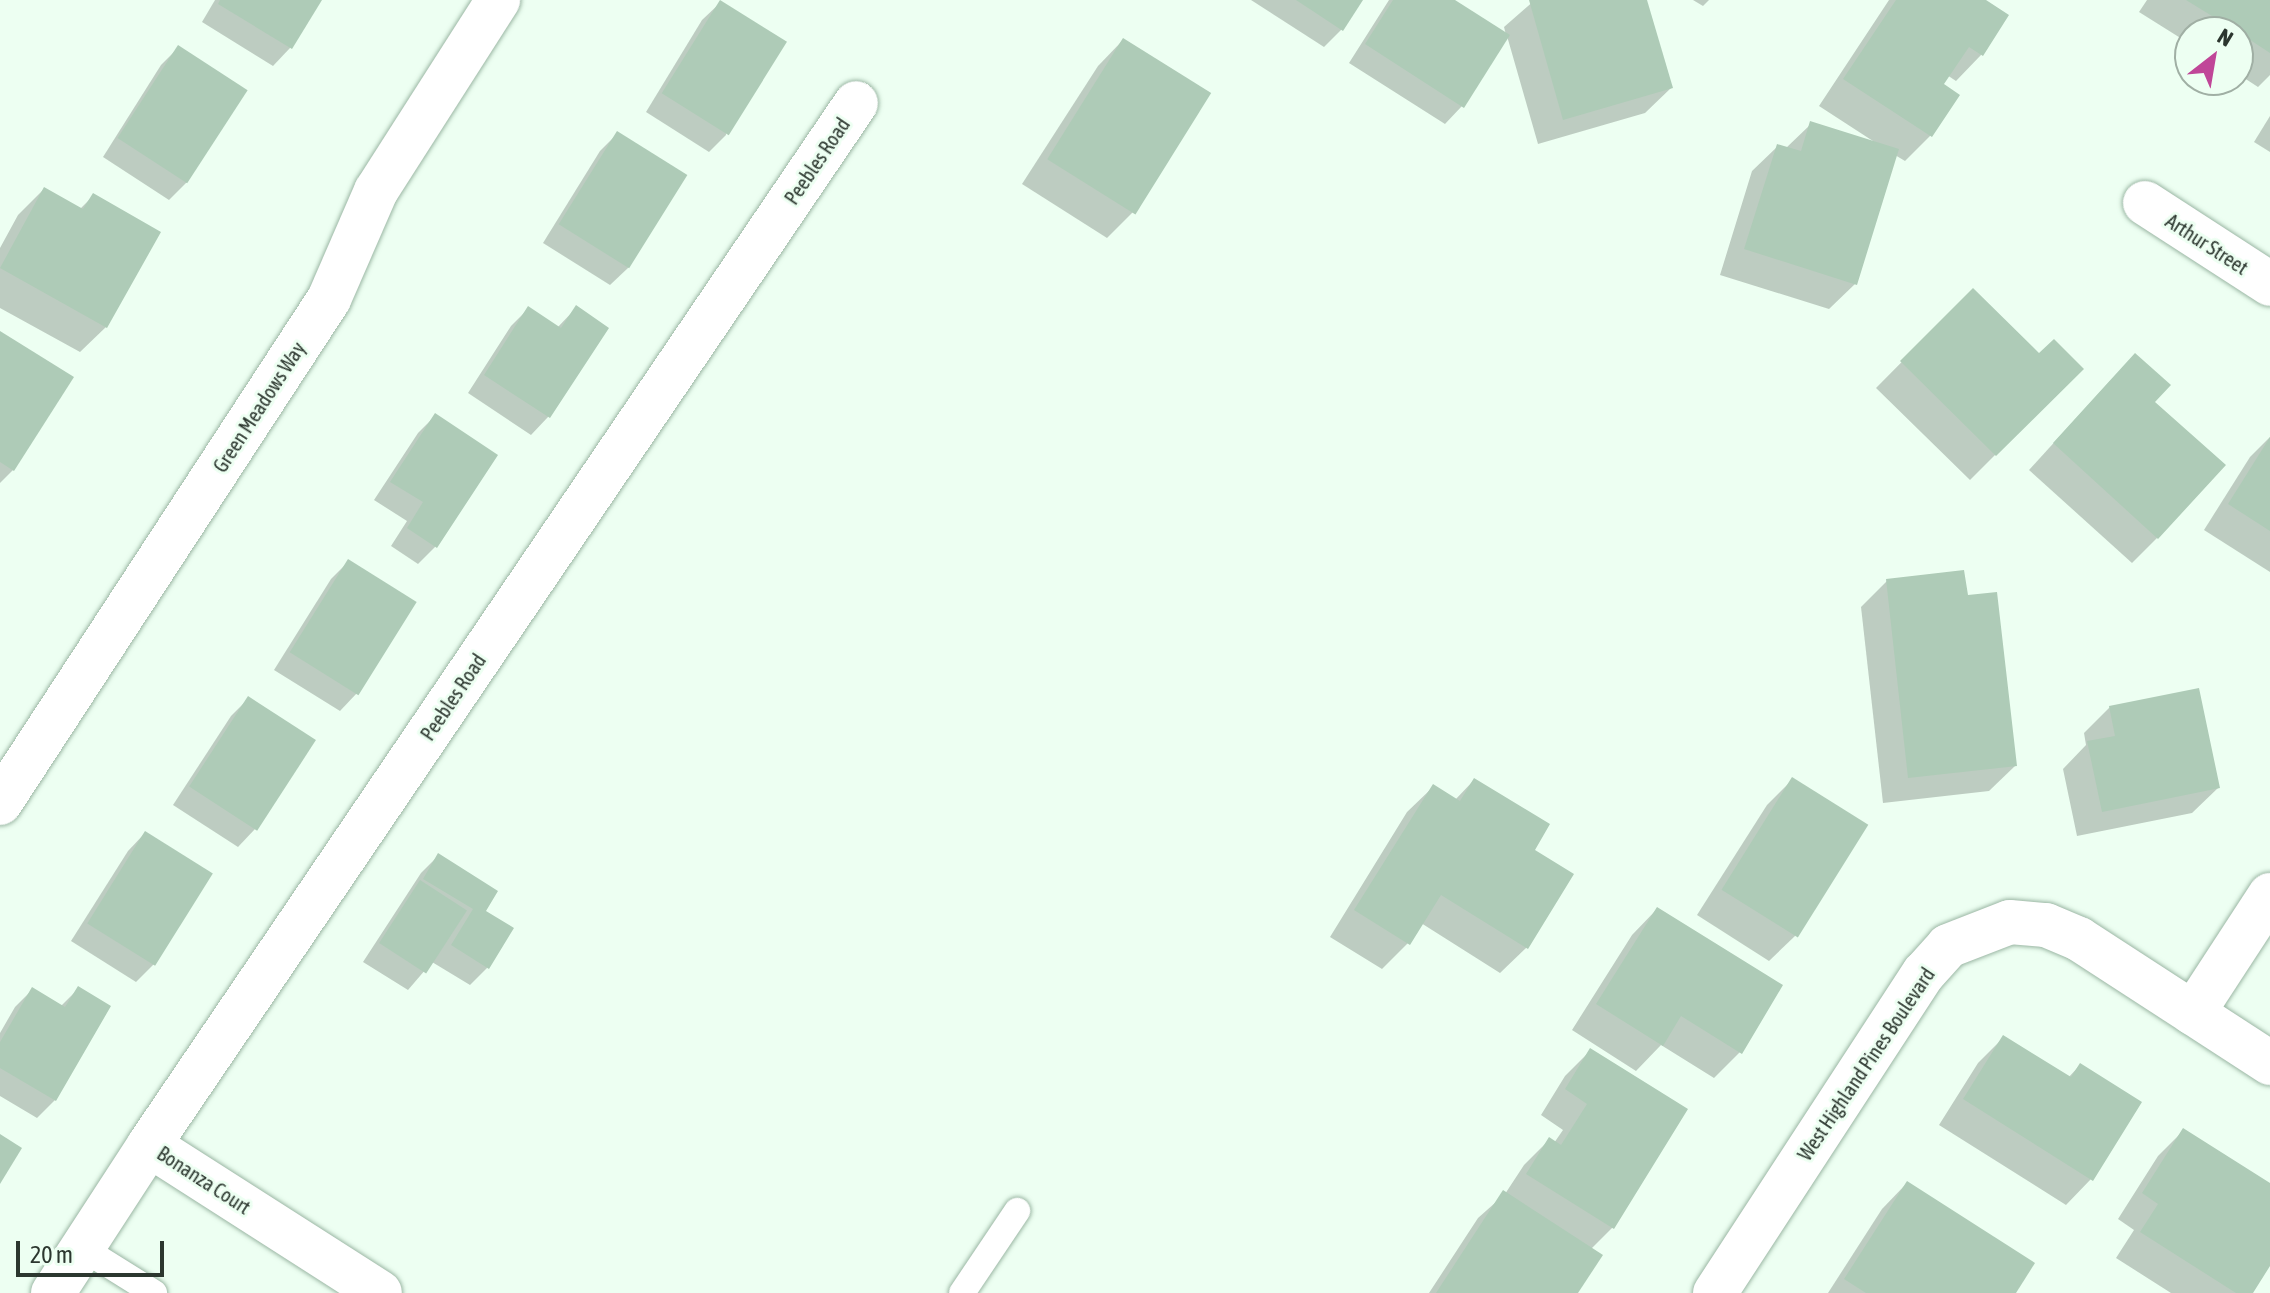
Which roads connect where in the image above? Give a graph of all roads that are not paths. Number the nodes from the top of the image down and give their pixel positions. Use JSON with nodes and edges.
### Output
{"nodes":[{"id":1,"x":498,"y":0,"type":"edge"},
{"id":2,"x":856,"y":103,"type":"dead end"},
{"id":3,"x":2145,"y":203,"type":"dead end"},
{"id":4,"x":2270,"y":284,"type":"edge"},
{"id":5,"x":0,"y":803,"type":"edge"},
{"id":6,"x":2270,"y":895,"type":"edge"},
{"id":7,"x":2193,"y":1013,"type":"junction"},
{"id":8,"x":2270,"y":1063,"type":"edge"},
{"id":9,"x":149,"y":1145,"type":"junction"},
{"id":10,"x":1017,"y":1211,"type":"dead end"},
{"id":11,"x":82,"y":1248,"type":"junction"},
{"id":12,"x":53,"y":1293,"type":"edge"},
{"id":13,"x":154,"y":1293,"type":"edge"},
{"id":14,"x":380,"y":1293,"type":"edge"},
{"id":15,"x":962,"y":1293,"type":"edge"},
{"id":16,"x":1715,"y":1293,"type":"edge"}],
"edges":[{"from":1,"to":5,"type":"street","name":"Green Meadows Way"},
{"from":2,"to":9,"type":"street","name":"Peebles Road"},
{"from":3,"to":4,"type":"street","name":"Arthur Street"},
{"from":6,"to":7,"type":"street"},
{"from":7,"to":8,"type":"street","name":"West Highland Pines Boulevard"},
{"from":7,"to":16,"type":"street","name":"West Highland Pines Boulevard"},
{"from":9,"to":11,"type":"street","name":"Peebles Road"},
{"from":9,"to":14,"type":"street","name":"Bonanza Court"},
{"from":10,"to":15,"type":"lane"},
{"from":11,"to":12,"type":"street","name":"Peebles Road"},
{"from":11,"to":13,"type":"lane"}]}
